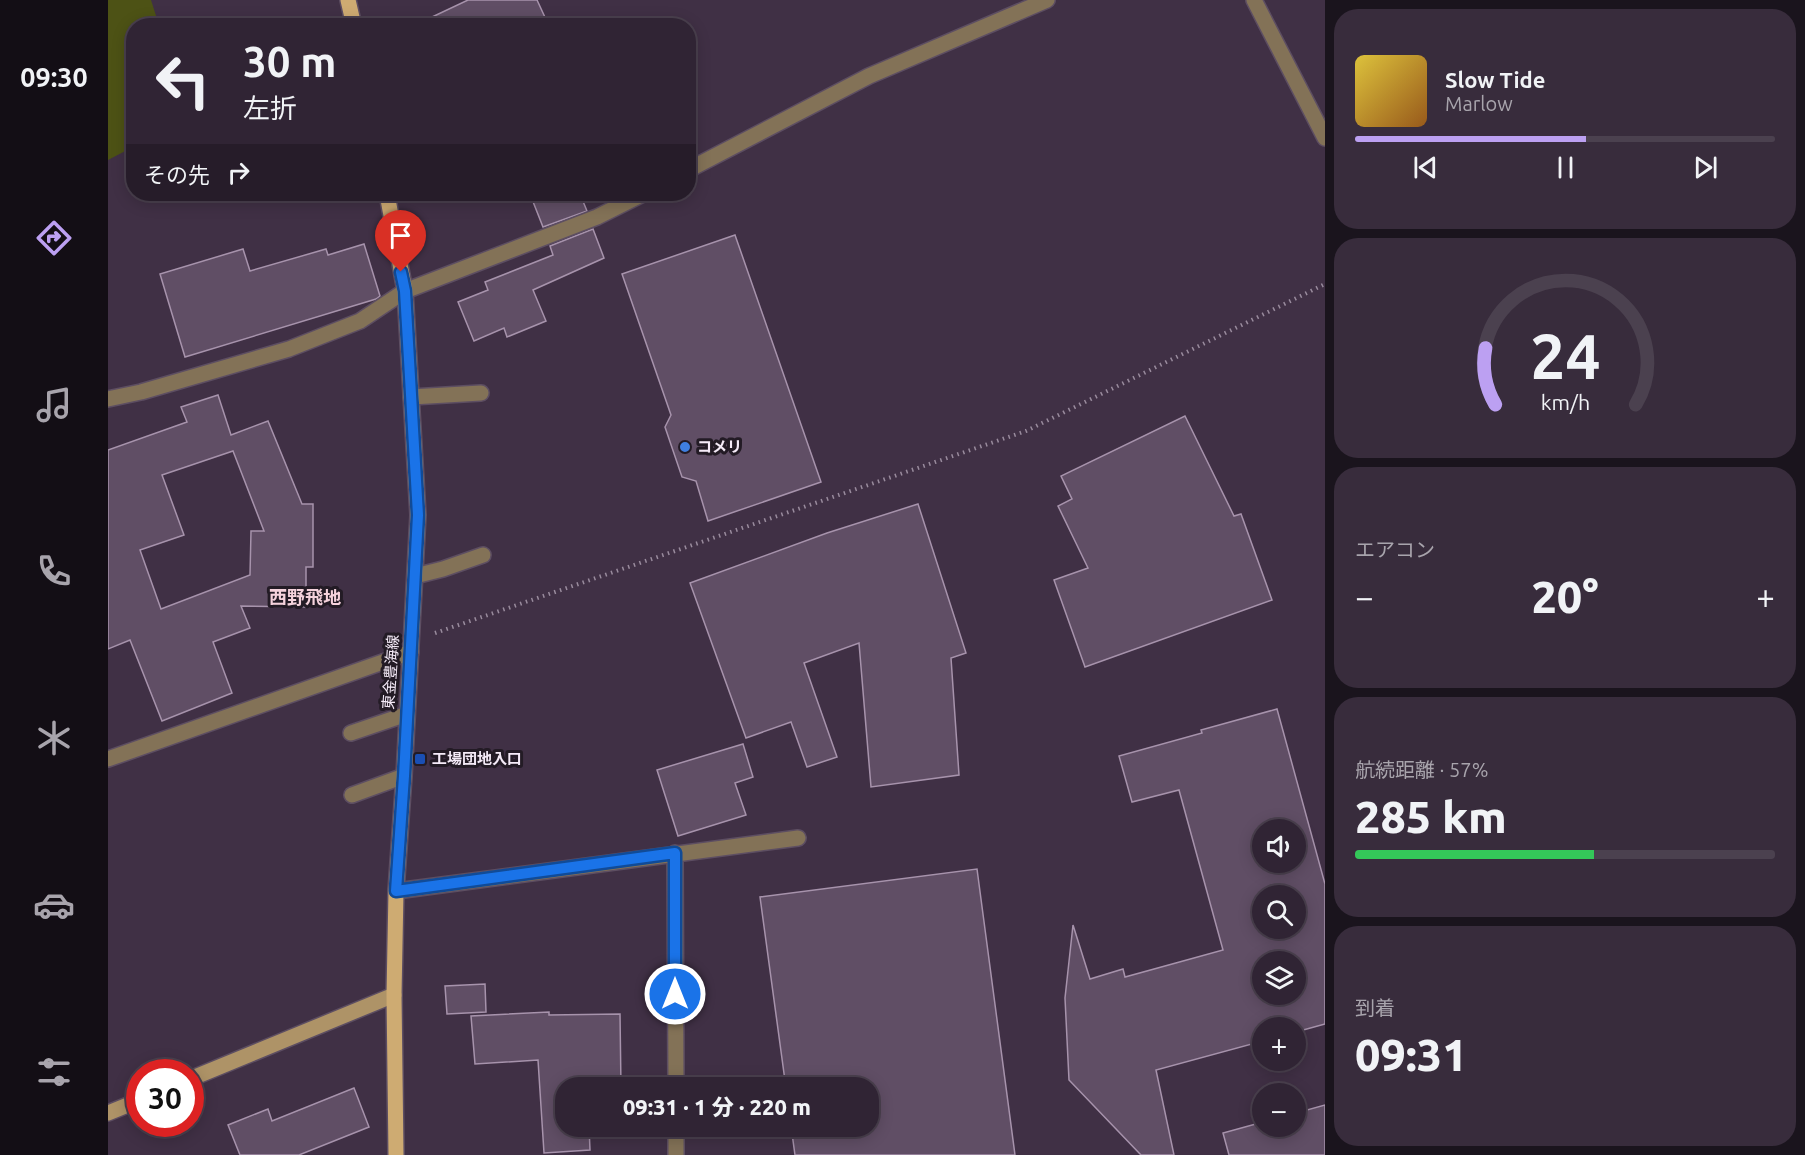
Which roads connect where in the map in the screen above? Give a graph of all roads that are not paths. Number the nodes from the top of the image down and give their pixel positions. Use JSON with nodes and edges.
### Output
{"nodes":[{"id":1,"x":348,"y":0,"type":"edge"},
{"id":2,"x":1047,"y":0,"type":"edge"},
{"id":3,"x":1254,"y":0,"type":"edge"},
{"id":4,"x":352,"y":18,"type":"edge"},
{"id":5,"x":1325,"y":138,"type":"edge"},
{"id":6,"x":696,"y":166,"type":"edge"},
{"id":7,"x":388,"y":201,"type":"edge"},
{"id":8,"x":628,"y":201,"type":"edge"},
{"id":9,"x":405,"y":291,"type":"junction"},
{"id":10,"x":481,"y":393,"type":"dead end"},
{"id":11,"x":411,"y":397,"type":"junction"},
{"id":12,"x":108,"y":399,"type":"edge"},
{"id":13,"x":483,"y":555,"type":"dead end"},
{"id":14,"x":415,"y":576,"type":"junction"},
{"id":15,"x":411,"y":646,"type":"junction"},
{"id":16,"x":407,"y":714,"type":"junction"},
{"id":17,"x":351,"y":733,"type":"dead end"},
{"id":18,"x":108,"y":759,"type":"edge"},
{"id":19,"x":404,"y":776,"type":"junction"},
{"id":20,"x":352,"y":795,"type":"dead end"},
{"id":21,"x":798,"y":838,"type":"dead end"},
{"id":22,"x":675,"y":853,"type":"junction"},
{"id":23,"x":396,"y":891,"type":"junction"},
{"id":24,"x":394,"y":995,"type":"junction"},
{"id":25,"x":204,"y":1073,"type":"edge"},
{"id":26,"x":676,"y":1077,"type":"edge"},
{"id":27,"x":126,"y":1106,"type":"edge"},
{"id":28,"x":108,"y":1113,"type":"edge"},
{"id":29,"x":676,"y":1137,"type":"edge"},
{"id":30,"x":396,"y":1155,"type":"edge"},
{"id":31,"x":676,"y":1155,"type":"edge"}],
"edges":[{"from":1,"to":4,"type":"main road"},
{"from":2,"to":6,"type":"street"},
{"from":3,"to":5,"type":"street"},
{"from":7,"to":9,"type":"main road","name":"東金豊海線"},
{"from":8,"to":9,"type":"street"},
{"from":9,"to":11,"type":"main road","name":"東金豊海線"},
{"from":9,"to":12,"type":"street"},
{"from":10,"to":11,"type":"street"},
{"from":11,"to":14,"type":"main road","name":"東金豊海線"},
{"from":13,"to":14,"type":"street"},
{"from":14,"to":15,"type":"main road","name":"東金豊海線"},
{"from":15,"to":16,"type":"main road","name":"東金豊海線"},
{"from":15,"to":18,"type":"street"},
{"from":16,"to":17,"type":"street"},
{"from":16,"to":19,"type":"main road","name":"東金豊海線"},
{"from":19,"to":20,"type":"street"},
{"from":19,"to":23,"type":"main road","name":"東金豊海線"},
{"from":21,"to":22,"type":"street"},
{"from":22,"to":23,"type":"street"},
{"from":22,"to":26,"type":"street"},
{"from":23,"to":24,"type":"main road","name":"東金豊海線"},
{"from":24,"to":25,"type":"street"},
{"from":24,"to":30,"type":"main road","name":"東金豊海線"},
{"from":27,"to":28,"type":"street"},
{"from":29,"to":31,"type":"street"}]}
